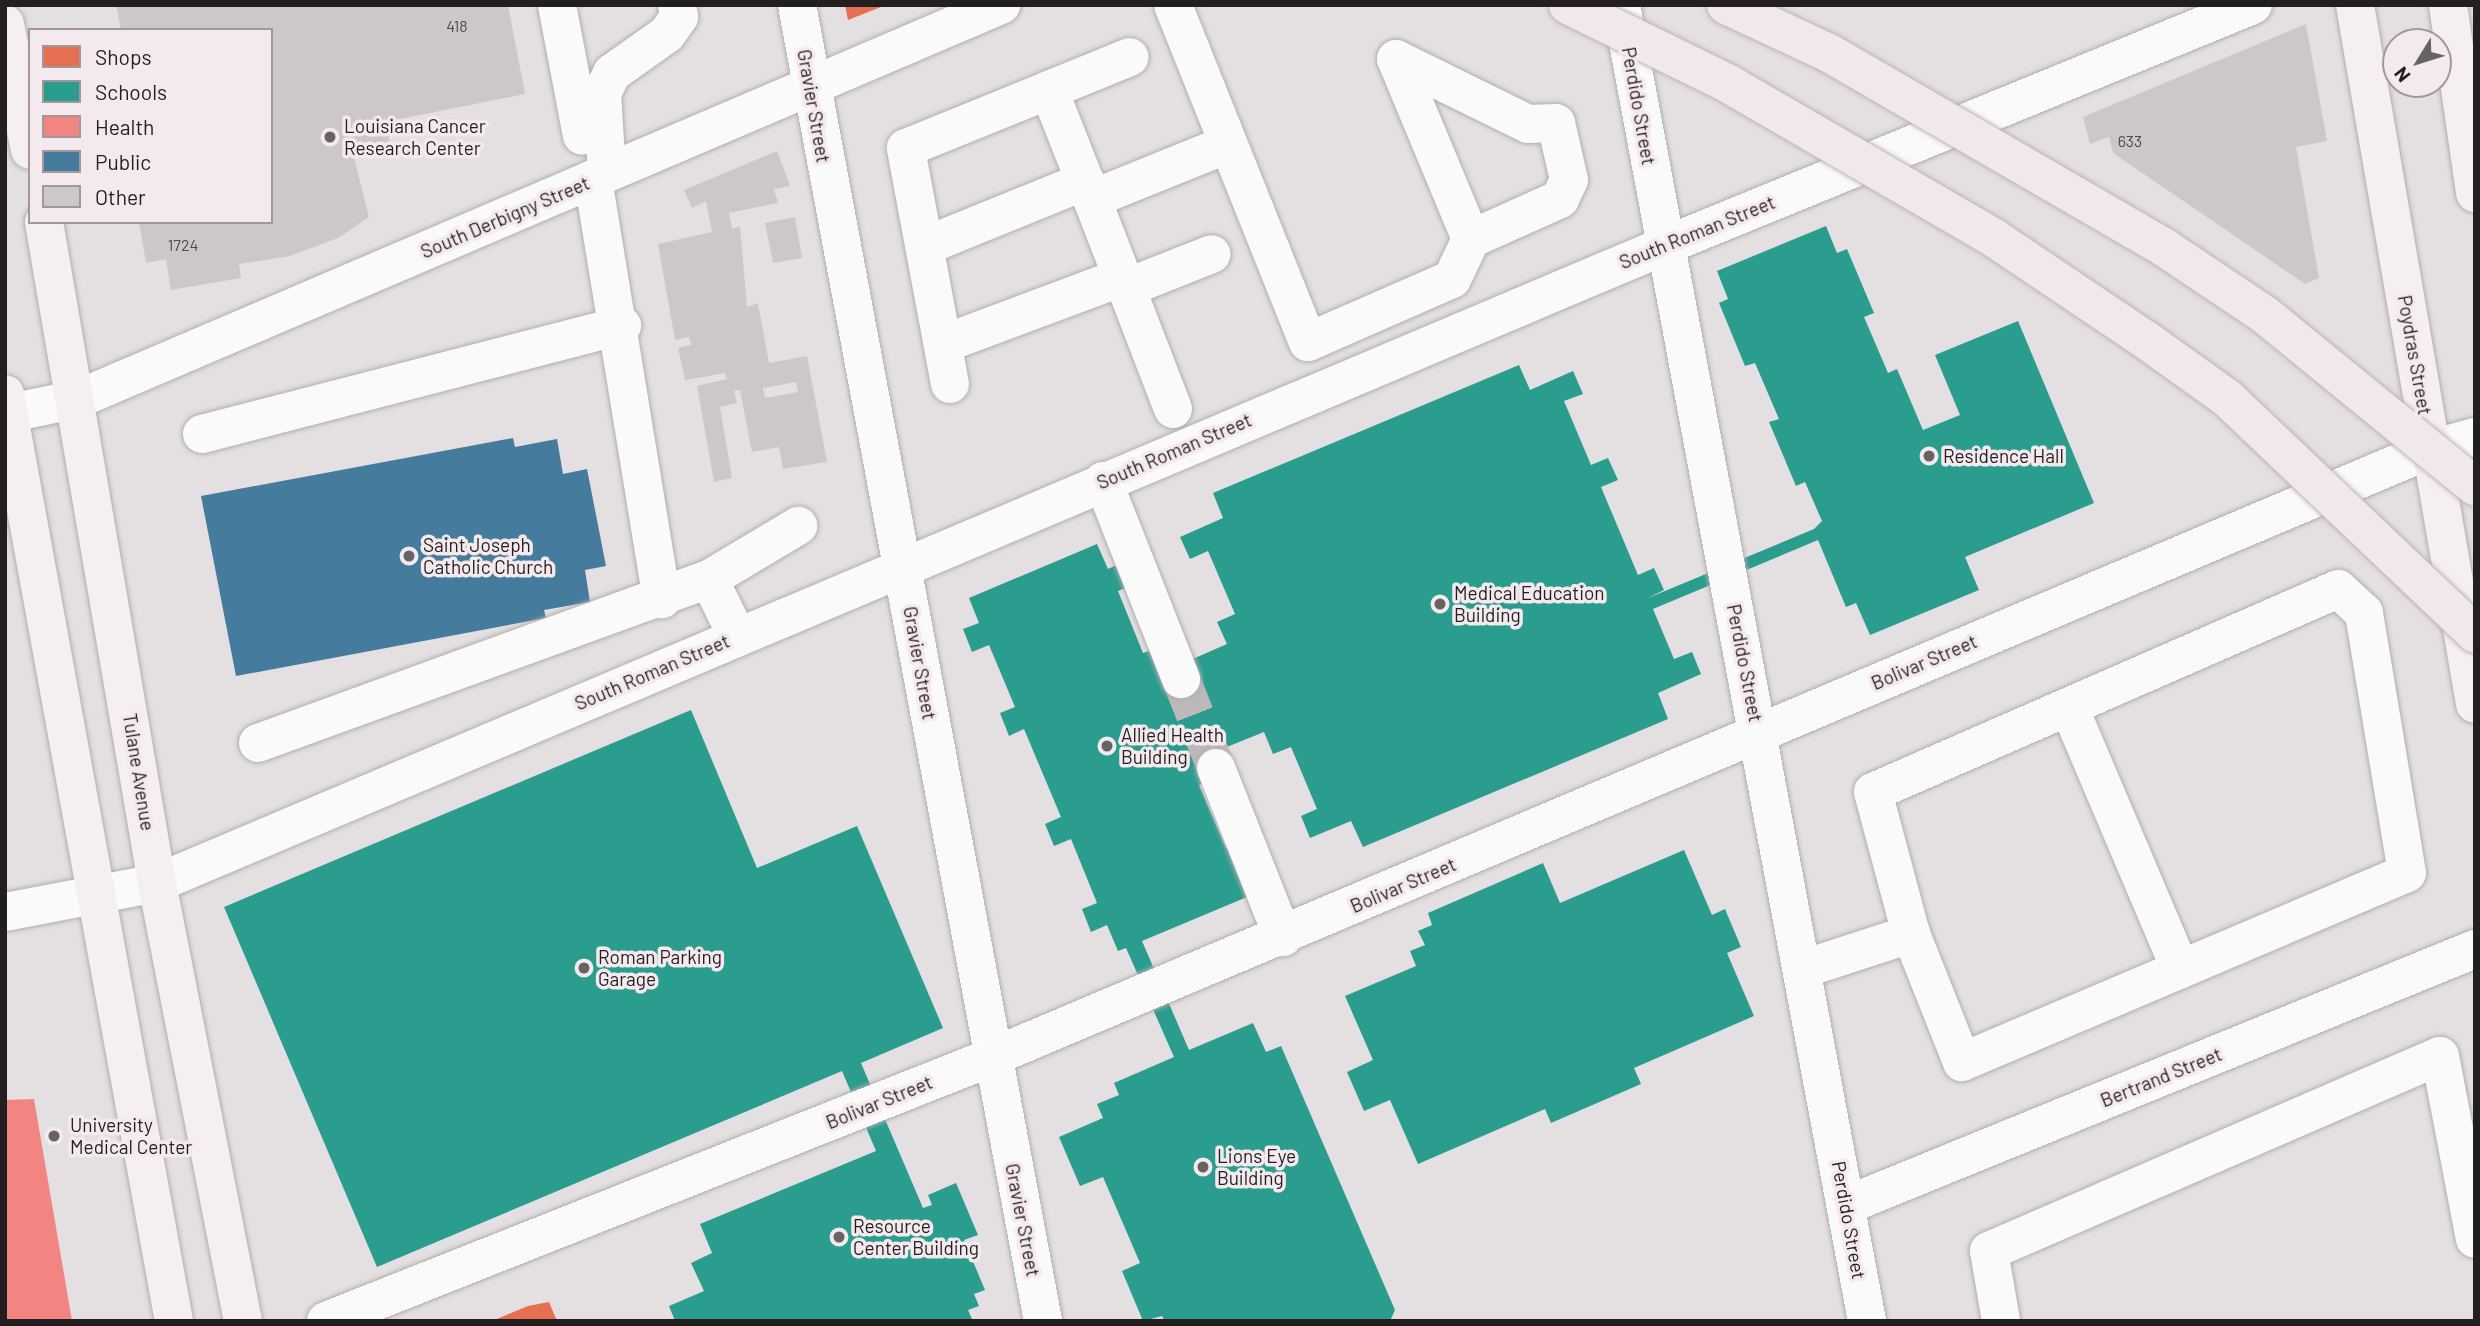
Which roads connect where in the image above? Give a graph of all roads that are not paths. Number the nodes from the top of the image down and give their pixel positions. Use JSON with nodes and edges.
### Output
{"nodes":[{"id":1,"x":557,"y":5,"type":"edge"},
{"id":2,"x":677,"y":5,"type":"edge"},
{"id":3,"x":797,"y":5,"type":"edge"},
{"id":4,"x":1001,"y":5,"type":"edge"},
{"id":5,"x":1173,"y":5,"type":"edge"},
{"id":6,"x":1568,"y":5,"type":"edge"},
{"id":7,"x":1621,"y":5,"type":"edge"},
{"id":8,"x":1726,"y":5,"type":"edge"},
{"id":9,"x":2253,"y":5,"type":"edge"},
{"id":10,"x":2355,"y":5,"type":"edge"},
{"id":11,"x":2448,"y":5,"type":"edge"},
{"id":12,"x":5,"y":24,"type":"edge"},
{"id":13,"x":1130,"y":58,"type":"dead end"},
{"id":14,"x":810,"y":86,"type":"junction"},
{"id":15,"x":1049,"y":90,"type":"junction"},
{"id":16,"x":28,"y":140,"type":"edge"},
{"id":17,"x":1228,"y":144,"type":"junction"},
{"id":18,"x":601,"y":170,"type":"junction"},
{"id":19,"x":1089,"y":190,"type":"junction"},
{"id":20,"x":2475,"y":193,"type":"edge"},
{"id":21,"x":44,"y":224,"type":"edge"},
{"id":22,"x":1471,"y":239,"type":"junction"},
{"id":23,"x":925,"y":246,"type":"junction"},
{"id":24,"x":1664,"y":246,"type":"junction"},
{"id":25,"x":1212,"y":254,"type":"dead end"},
{"id":26,"x":1124,"y":282,"type":"junction"},
{"id":27,"x":622,"y":325,"type":"junction"},
{"id":28,"x":943,"y":344,"type":"junction"},
{"id":29,"x":950,"y":384,"type":"dead end"},
{"id":30,"x":78,"y":399,"type":"junction"},
{"id":31,"x":6,"y":407,"type":"edge"},
{"id":32,"x":1173,"y":409,"type":"dead end"},
{"id":33,"x":202,"y":434,"type":"dead end"},
{"id":34,"x":2475,"y":437,"type":"edge"},
{"id":35,"x":2431,"y":449,"type":"junction"},
{"id":36,"x":1103,"y":481,"type":"junction"},
{"id":37,"x":2475,"y":486,"type":"edge"},
{"id":38,"x":798,"y":526,"type":"dead end"},
{"id":39,"x":902,"y":566,"type":"junction"},
{"id":40,"x":709,"y":579,"type":"junction"},
{"id":41,"x":662,"y":598,"type":"junction"},
{"id":42,"x":2475,"y":633,"type":"edge"},
{"id":43,"x":737,"y":636,"type":"junction"},
{"id":44,"x":1181,"y":679,"type":"tunnel mouth"},
{"id":45,"x":2475,"y":704,"type":"edge"},
{"id":46,"x":2069,"y":707,"type":"junction"},
{"id":47,"x":1759,"y":731,"type":"junction"},
{"id":48,"x":258,"y":743,"type":"dead end"},
{"id":49,"x":1216,"y":768,"type":"tunnel mouth"},
{"id":50,"x":157,"y":883,"type":"junction"},
{"id":51,"x":96,"y":898,"type":"junction"},
{"id":52,"x":5,"y":912,"type":"edge"},
{"id":53,"x":1911,"y":934,"type":"junction"},
{"id":54,"x":1283,"y":937,"type":"junction"},
{"id":55,"x":2475,"y":948,"type":"edge"},
{"id":56,"x":1803,"y":969,"type":"junction"},
{"id":57,"x":2180,"y":969,"type":"junction"},
{"id":58,"x":992,"y":1057,"type":"junction"},
{"id":59,"x":1847,"y":1205,"type":"junction"},
{"id":60,"x":2475,"y":1239,"type":"edge"},
{"id":61,"x":174,"y":1321,"type":"edge"},
{"id":62,"x":243,"y":1321,"type":"edge"},
{"id":63,"x":326,"y":1321,"type":"edge"},
{"id":64,"x":1042,"y":1321,"type":"edge"},
{"id":65,"x":1867,"y":1321,"type":"edge"},
{"id":66,"x":2001,"y":1321,"type":"edge"}],
"edges":[{"from":1,"to":18,"type":"street"},
{"from":2,"to":18,"type":"street"},
{"from":3,"to":14,"type":"street","name":"Gravier Street"},
{"from":4,"to":14,"type":"street","name":"South Derbigny Street"},
{"from":5,"to":17,"type":"street"},
{"from":6,"to":42,"type":"highway","bridge":true},
{"from":7,"to":24,"type":"street","name":"Perdido Street"},
{"from":8,"to":37,"type":"highway","bridge":true},
{"from":9,"to":24,"type":"street","name":"South Roman Street"},
{"from":10,"to":35,"type":"main road","name":"Poydras Street"},
{"from":11,"to":20,"type":"main road"},
{"from":12,"to":16,"type":"main road"},
{"from":13,"to":15,"type":"street"},
{"from":14,"to":18,"type":"street","name":"South Derbigny Street"},
{"from":14,"to":39,"type":"street","name":"Gravier Street"},
{"from":15,"to":19,"type":"street"},
{"from":15,"to":23,"type":"street"},
{"from":17,"to":19,"type":"street"},
{"from":17,"to":22,"type":"street"},
{"from":18,"to":27,"type":"street"},
{"from":18,"to":30,"type":"street","name":"South Derbigny Street"},
{"from":19,"to":23,"type":"street"},
{"from":19,"to":26,"type":"street"},
{"from":21,"to":30,"type":"main road","name":"Tulane Avenue"},
{"from":22,"to":22,"type":"street"},
{"from":23,"to":28,"type":"street"},
{"from":24,"to":36,"type":"street","name":"South Roman Street"},
{"from":24,"to":47,"type":"street","name":"Perdido Street"},
{"from":25,"to":26,"type":"street"},
{"from":26,"to":28,"type":"street"},
{"from":26,"to":32,"type":"street"},
{"from":27,"to":33,"type":"street"},
{"from":27,"to":41,"type":"street"},
{"from":28,"to":29,"type":"street"},
{"from":30,"to":31,"type":"street","name":"South Derbigny Street"},
{"from":30,"to":50,"type":"main road","name":"Tulane Avenue"},
{"from":31,"to":51,"type":"main road"},
{"from":34,"to":35,"type":"street","name":"Bolivar Street"},
{"from":35,"to":45,"type":"main road","name":"Poydras Street"},
{"from":35,"to":47,"type":"street","name":"Bolivar Street"},
{"from":36,"to":39,"type":"street","name":"South Roman Street"},
{"from":36,"to":44,"type":"street"},
{"from":38,"to":40,"type":"street"},
{"from":39,"to":43,"type":"street","name":"South Roman Street"},
{"from":39,"to":58,"type":"street","name":"Gravier Street"},
{"from":40,"to":41,"type":"street"},
{"from":40,"to":43,"type":"street"},
{"from":41,"to":48,"type":"street"},
{"from":43,"to":50,"type":"street","name":"South Roman Street"},
{"from":46,"to":53,"type":"street"},
{"from":46,"to":57,"type":"street"},
{"from":46,"to":57,"type":"street"},
{"from":47,"to":54,"type":"street","name":"Bolivar Street"},
{"from":47,"to":56,"type":"street","name":"Perdido Street"},
{"from":49,"to":54,"type":"street"},
{"from":50,"to":51,"type":"street","name":"South Roman Street"},
{"from":50,"to":62,"type":"main road","name":"Tulane Avenue"},
{"from":51,"to":52,"type":"street","name":"South Roman Street"},
{"from":51,"to":61,"type":"main road"},
{"from":53,"to":56,"type":"street"},
{"from":53,"to":57,"type":"street"},
{"from":54,"to":58,"type":"street","name":"Bolivar Street"},
{"from":55,"to":59,"type":"street","name":"Bertrand Street"},
{"from":56,"to":59,"type":"street","name":"Perdido Street"},
{"from":58,"to":63,"type":"street","name":"Bolivar Street"},
{"from":58,"to":64,"type":"street","name":"Gravier Street"},
{"from":59,"to":65,"type":"street","name":"Perdido Street"},
{"from":60,"to":66,"type":"street"}]}
